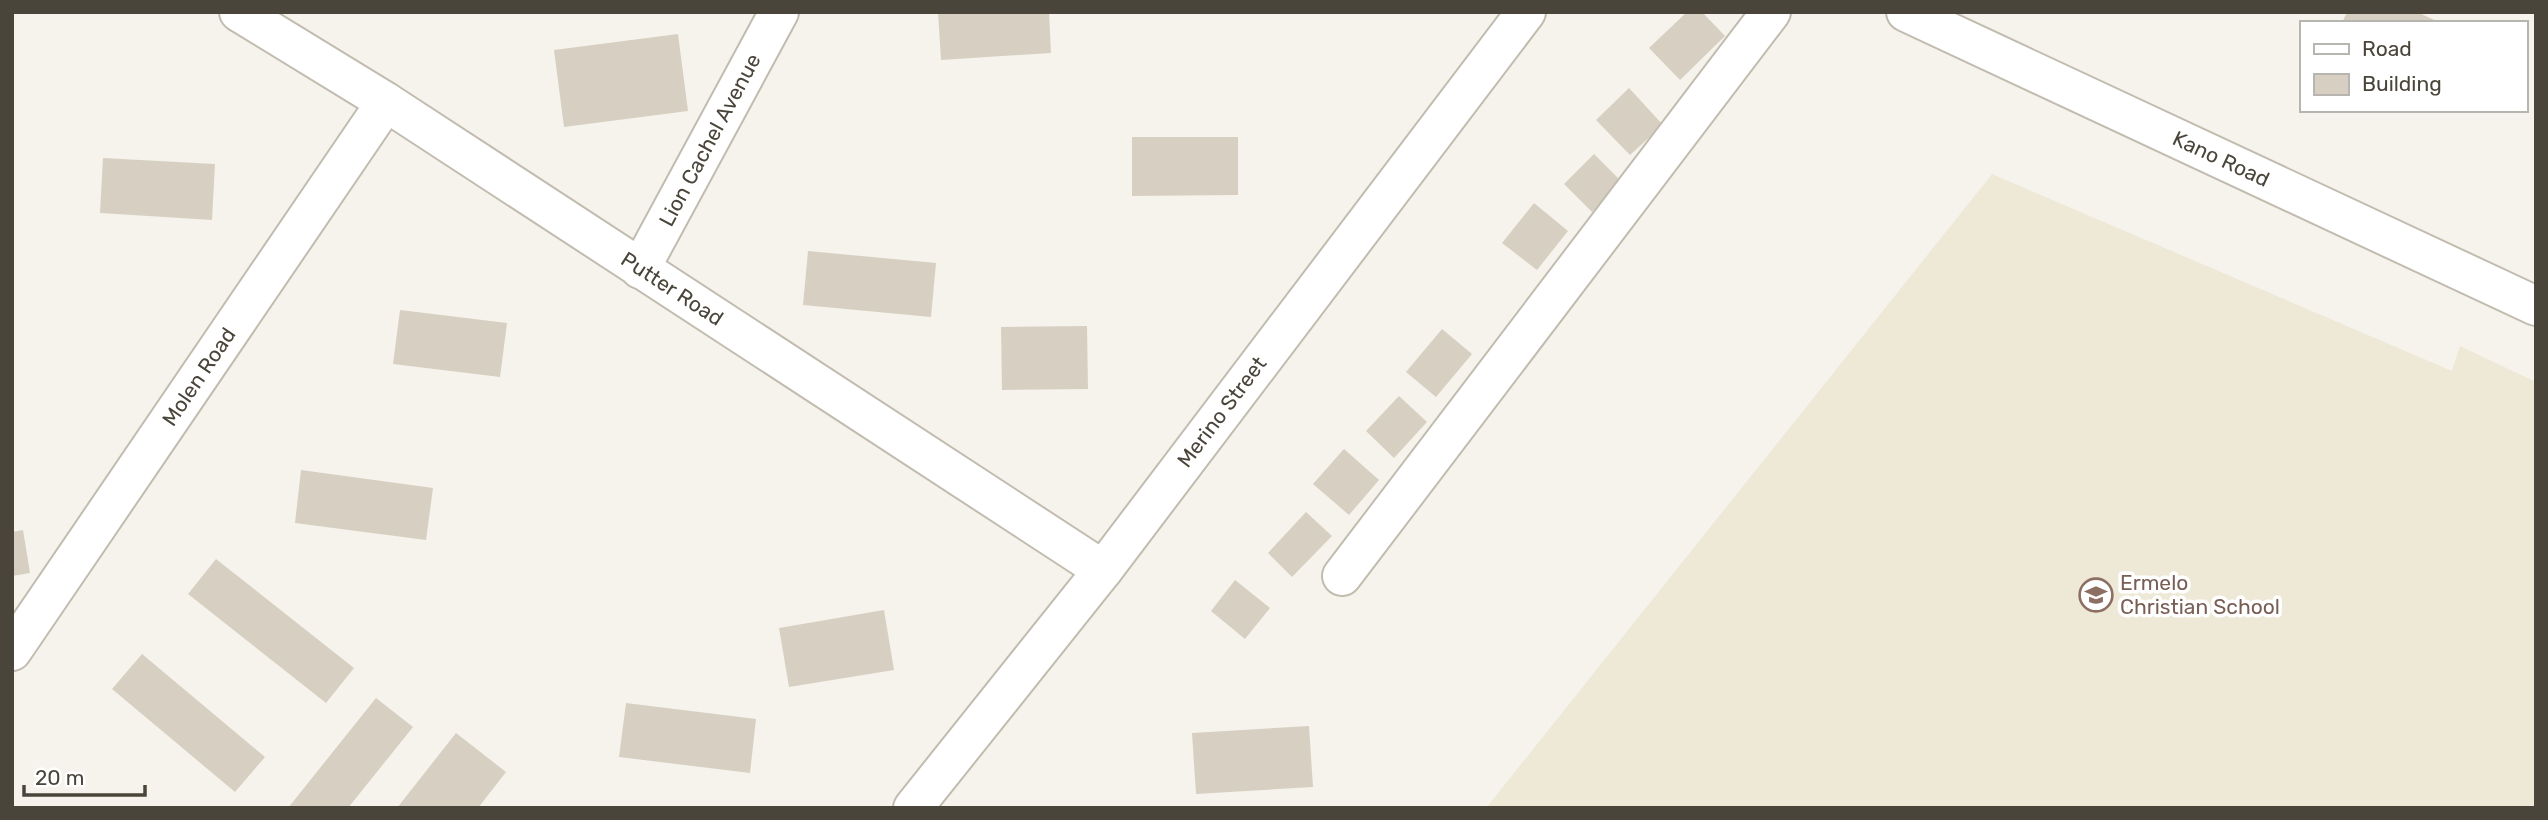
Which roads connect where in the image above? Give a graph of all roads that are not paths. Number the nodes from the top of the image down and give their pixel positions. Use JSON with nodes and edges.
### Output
{"nodes":[{"id":1,"x":239,"y":12,"type":"edge"},
{"id":2,"x":779,"y":12,"type":"edge"},
{"id":3,"x":1525,"y":12,"type":"edge"},
{"id":4,"x":1771,"y":12,"type":"edge"},
{"id":5,"x":1906,"y":12,"type":"edge"},
{"id":6,"x":386,"y":102,"type":"junction"},
{"id":7,"x":640,"y":269,"type":"junction"},
{"id":8,"x":2536,"y":306,"type":"edge"},
{"id":9,"x":1103,"y":570,"type":"junction"},
{"id":10,"x":1342,"y":576,"type":"dead end"},
{"id":11,"x":12,"y":651,"type":"edge"},
{"id":12,"x":913,"y":808,"type":"edge"}],
"edges":[{"from":1,"to":6,"type":"street","name":"Putter Road"},
{"from":2,"to":7,"type":"street","name":"Lion Cachel Avenue"},
{"from":3,"to":9,"type":"street","name":"Merino Street"},
{"from":4,"to":10,"type":"street"},
{"from":5,"to":8,"type":"street","name":"Kano Road"},
{"from":6,"to":7,"type":"street","name":"Putter Road"},
{"from":6,"to":11,"type":"street","name":"Molen Road"},
{"from":7,"to":9,"type":"street","name":"Putter Road"},
{"from":9,"to":12,"type":"street","name":"Merino Street"}]}
